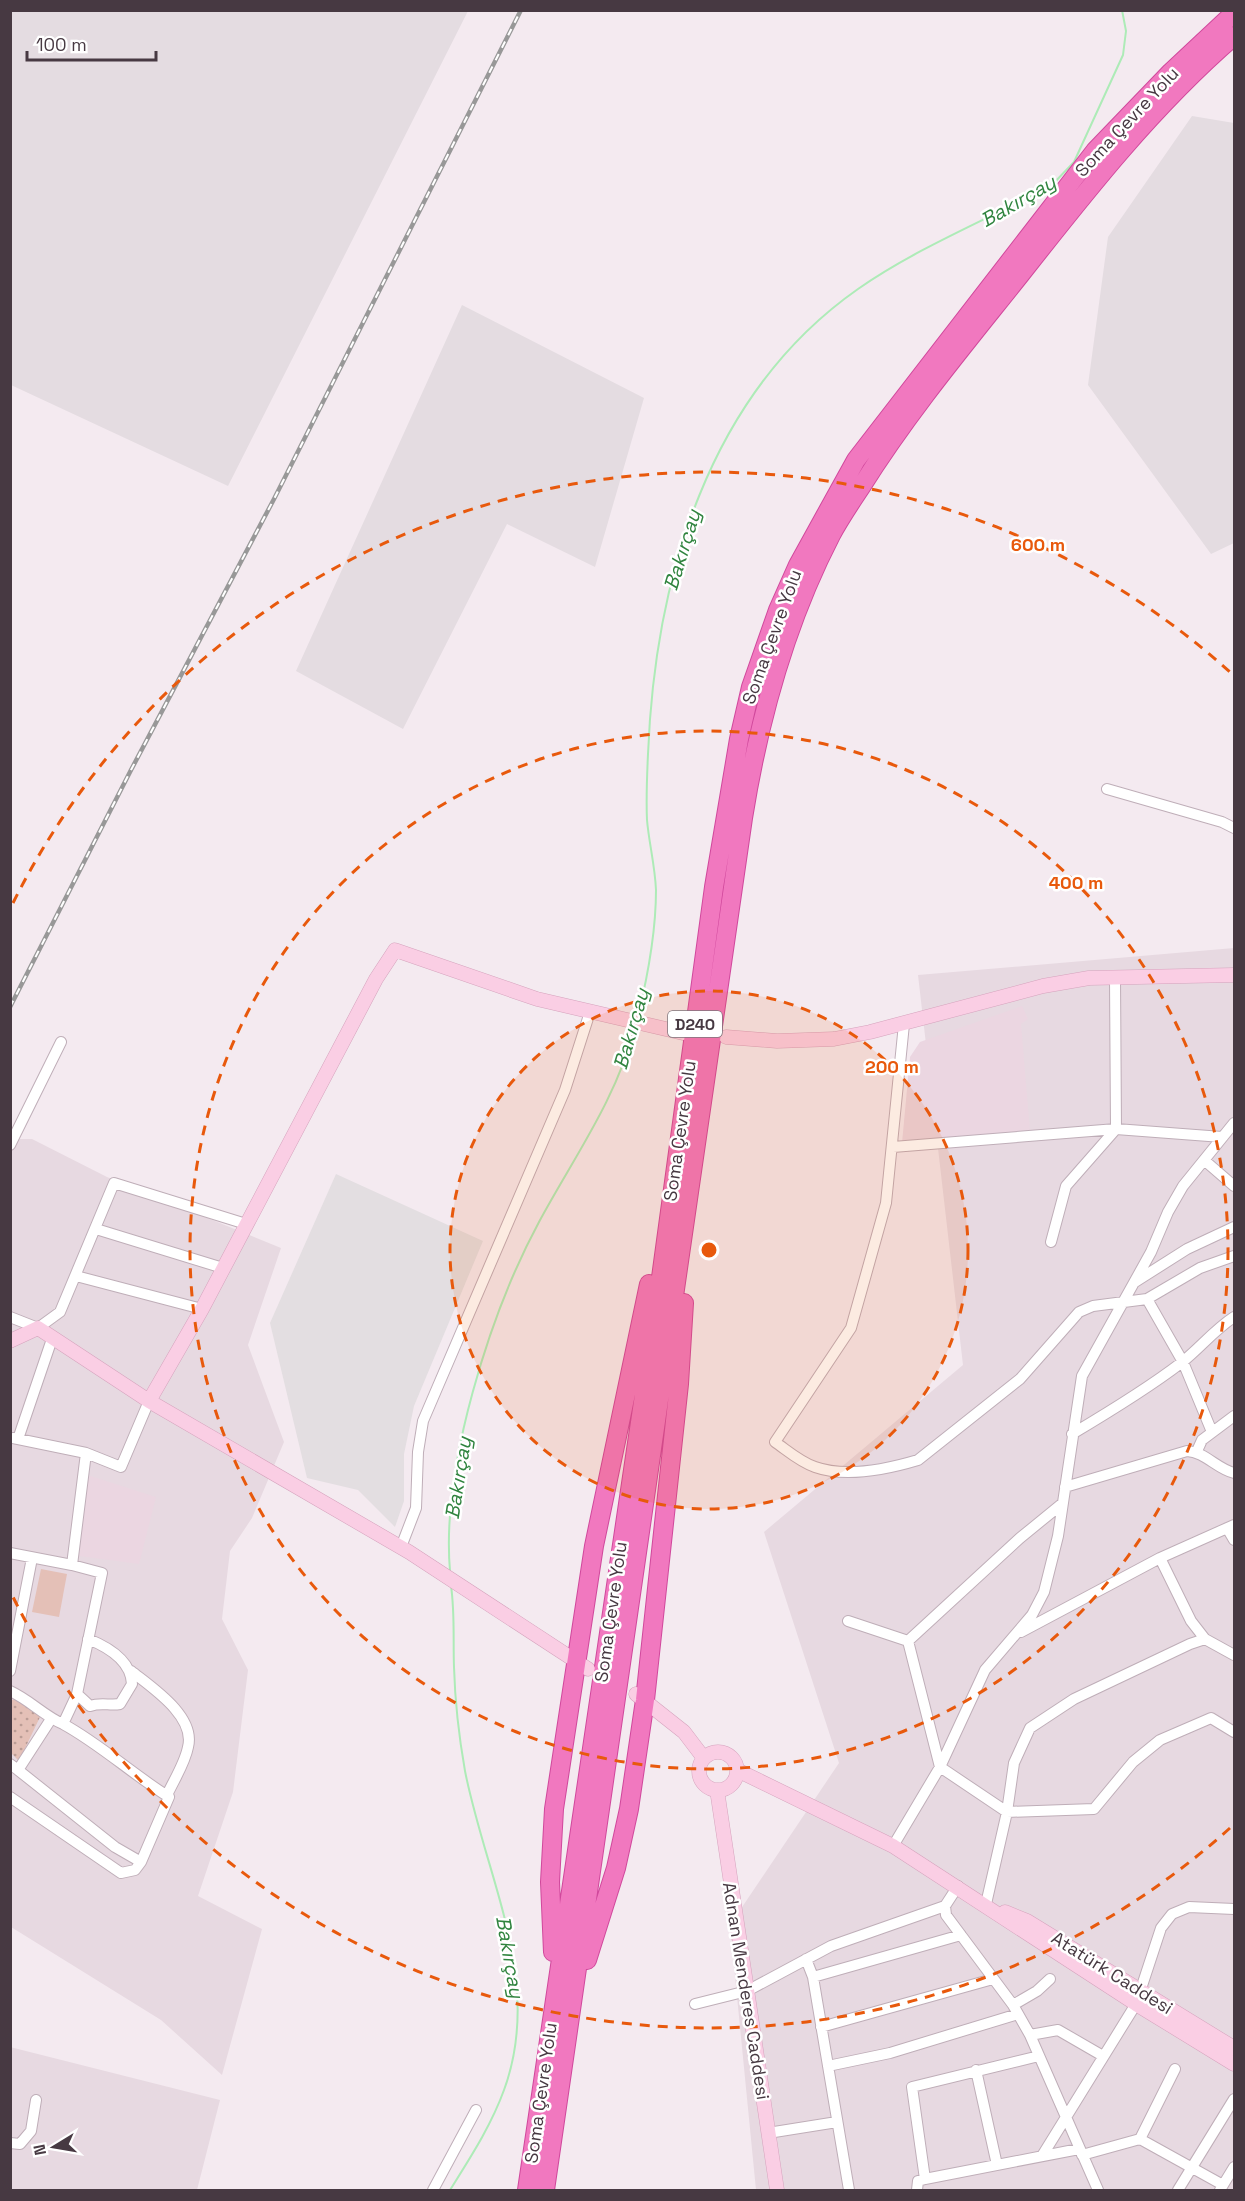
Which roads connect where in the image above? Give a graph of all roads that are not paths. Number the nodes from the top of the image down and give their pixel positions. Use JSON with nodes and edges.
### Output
{"nodes":[{"id":1,"x":1234,"y":13,"type":"edge"},
{"id":2,"x":1234,"y":36,"type":"edge"},
{"id":3,"x":1107,"y":789,"type":"dead end"},
{"id":4,"x":1234,"y":828,"type":"edge"},
{"id":5,"x":1234,"y":975,"type":"edge"},
{"id":6,"x":1115,"y":978,"type":"junction"},
{"id":7,"x":590,"y":1011,"type":"junction"},
{"id":8,"x":904,"y":1023,"type":"junction"},
{"id":9,"x":677,"y":1031,"type":"dead end"},
{"id":10,"x":726,"y":1037,"type":"dead end"},
{"id":11,"x":61,"y":1042,"type":"dead end"},
{"id":12,"x":1234,"y":1124,"type":"edge"},
{"id":13,"x":1116,"y":1129,"type":"junction"},
{"id":14,"x":1222,"y":1137,"type":"junction"},
{"id":15,"x":10,"y":1145,"type":"edge"},
{"id":16,"x":893,"y":1147,"type":"junction"},
{"id":17,"x":1204,"y":1160,"type":"junction"},
{"id":18,"x":683,"y":1168,"type":"junction"},
{"id":19,"x":1234,"y":1186,"type":"edge"},
{"id":20,"x":246,"y":1224,"type":"junction"},
{"id":21,"x":1234,"y":1227,"type":"edge"},
{"id":22,"x":96,"y":1229,"type":"junction"},
{"id":23,"x":1051,"y":1242,"type":"dead end"},
{"id":24,"x":1234,"y":1256,"type":"edge"},
{"id":25,"x":223,"y":1268,"type":"junction"},
{"id":26,"x":76,"y":1276,"type":"junction"},
{"id":27,"x":1133,"y":1284,"type":"junction"},
{"id":28,"x":1147,"y":1299,"type":"junction"},
{"id":29,"x":1121,"y":1303,"type":"junction"},
{"id":30,"x":202,"y":1310,"type":"junction"},
{"id":31,"x":10,"y":1317,"type":"edge"},
{"id":32,"x":1234,"y":1317,"type":"edge"},
{"id":33,"x":38,"y":1328,"type":"junction"},
{"id":34,"x":52,"y":1339,"type":"junction"},
{"id":35,"x":10,"y":1341,"type":"edge"},
{"id":36,"x":1183,"y":1362,"type":"junction"},
{"id":37,"x":149,"y":1401,"type":"junction"},
{"id":38,"x":1234,"y":1416,"type":"edge"},
{"id":39,"x":1212,"y":1432,"type":"junction"},
{"id":40,"x":1072,"y":1434,"type":"junction"},
{"id":41,"x":14,"y":1438,"type":"edge"},
{"id":42,"x":1197,"y":1451,"type":"junction"},
{"id":43,"x":86,"y":1453,"type":"junction"},
{"id":44,"x":1234,"y":1473,"type":"edge"},
{"id":45,"x":1065,"y":1487,"type":"junction"},
{"id":46,"x":1063,"y":1503,"type":"junction"},
{"id":47,"x":1231,"y":1526,"type":"edge"},
{"id":48,"x":1234,"y":1540,"type":"edge"},
{"id":49,"x":405,"y":1550,"type":"junction"},
{"id":50,"x":10,"y":1553,"type":"edge"},
{"id":51,"x":32,"y":1558,"type":"junction"},
{"id":52,"x":1160,"y":1558,"type":"junction"},
{"id":53,"x":72,"y":1565,"type":"junction"},
{"id":54,"x":848,"y":1622,"type":"dead end"},
{"id":55,"x":1016,"y":1635,"type":"junction"},
{"id":56,"x":88,"y":1639,"type":"junction"},
{"id":57,"x":1205,"y":1639,"type":"junction"},
{"id":58,"x":908,"y":1641,"type":"junction"},
{"id":59,"x":1234,"y":1655,"type":"edge"},
{"id":60,"x":583,"y":1666,"type":"junction"},
{"id":61,"x":10,"y":1671,"type":"edge"},
{"id":62,"x":131,"y":1671,"type":"junction"},
{"id":63,"x":10,"y":1691,"type":"edge"},
{"id":64,"x":77,"y":1694,"type":"junction"},
{"id":65,"x":640,"y":1697,"type":"junction"},
{"id":66,"x":51,"y":1719,"type":"junction"},
{"id":67,"x":63,"y":1724,"type":"junction"},
{"id":68,"x":1234,"y":1732,"type":"edge"},
{"id":69,"x":704,"y":1757,"type":"junction"},
{"id":70,"x":14,"y":1767,"type":"edge"},
{"id":71,"x":940,"y":1767,"type":"junction"},
{"id":72,"x":737,"y":1770,"type":"junction"},
{"id":73,"x":717,"y":1790,"type":"junction"},
{"id":74,"x":166,"y":1795,"type":"junction"},
{"id":75,"x":10,"y":1797,"type":"edge"},
{"id":76,"x":1007,"y":1812,"type":"junction"},
{"id":77,"x":893,"y":1846,"type":"junction"},
{"id":78,"x":141,"y":1862,"type":"junction"},
{"id":79,"x":958,"y":1887,"type":"junction"},
{"id":80,"x":986,"y":1904,"type":"junction"},
{"id":81,"x":945,"y":1906,"type":"junction"},
{"id":82,"x":1234,"y":1909,"type":"edge"},
{"id":83,"x":961,"y":1935,"type":"junction"},
{"id":84,"x":806,"y":1959,"type":"junction"},
{"id":85,"x":813,"y":1977,"type":"junction"},
{"id":86,"x":993,"y":1979,"type":"junction"},
{"id":87,"x":1050,"y":1979,"type":"dead end"},
{"id":88,"x":747,"y":1991,"type":"junction"},
{"id":89,"x":1138,"y":1997,"type":"junction"},
{"id":90,"x":695,"y":2004,"type":"dead end"},
{"id":91,"x":1015,"y":2010,"type":"junction"},
{"id":92,"x":551,"y":2025,"type":"junction"},
{"id":93,"x":821,"y":2027,"type":"junction"},
{"id":94,"x":1030,"y":2035,"type":"junction"},
{"id":95,"x":1234,"y":2048,"type":"edge"},
{"id":96,"x":1039,"y":2056,"type":"junction"},
{"id":97,"x":1103,"y":2056,"type":"junction"},
{"id":98,"x":564,"y":2058,"type":"junction"},
{"id":99,"x":1234,"y":2064,"type":"edge"},
{"id":100,"x":828,"y":2066,"type":"junction"},
{"id":101,"x":1175,"y":2069,"type":"dead end"},
{"id":102,"x":976,"y":2070,"type":"junction"},
{"id":103,"x":1234,"y":2099,"type":"edge"},
{"id":104,"x":36,"y":2100,"type":"dead end"},
{"id":105,"x":476,"y":2110,"type":"dead end"},
{"id":106,"x":1066,"y":2118,"type":"junction"},
{"id":107,"x":837,"y":2122,"type":"junction"},
{"id":108,"x":768,"y":2133,"type":"junction"},
{"id":109,"x":1140,"y":2139,"type":"junction"},
{"id":110,"x":10,"y":2144,"type":"edge"},
{"id":111,"x":1081,"y":2152,"type":"junction"},
{"id":112,"x":1042,"y":2156,"type":"junction"},
{"id":113,"x":996,"y":2165,"type":"junction"},
{"id":114,"x":1192,"y":2167,"type":"junction"},
{"id":115,"x":1234,"y":2167,"type":"edge"},
{"id":116,"x":925,"y":2178,"type":"junction"},
{"id":117,"x":1222,"y":2188,"type":"edge"},
{"id":118,"x":433,"y":2190,"type":"edge"},
{"id":119,"x":527,"y":2190,"type":"edge"},
{"id":120,"x":545,"y":2190,"type":"edge"},
{"id":121,"x":777,"y":2190,"type":"edge"},
{"id":122,"x":849,"y":2190,"type":"edge"},
{"id":123,"x":917,"y":2190,"type":"edge"},
{"id":124,"x":1098,"y":2190,"type":"edge"},
{"id":125,"x":1178,"y":2190,"type":"edge"}],
"edges":[{"from":1,"to":18,"type":"highway","name":"Soma Çevre Yolu","number":"D240"},
{"from":2,"to":18,"type":"highway","name":"Soma Çevre Yolu","number":"D240"},
{"from":3,"to":4,"type":"street"},
{"from":5,"to":6,"type":"main road"},
{"from":6,"to":8,"type":"main road"},
{"from":6,"to":13,"type":"street"},
{"from":7,"to":9,"type":"main road"},
{"from":7,"to":20,"type":"main road"},
{"from":7,"to":49,"type":"street"},
{"from":8,"to":10,"type":"main road"},
{"from":8,"to":16,"type":"street"},
{"from":11,"to":15,"type":"street"},
{"from":12,"to":14,"type":"street"},
{"from":13,"to":14,"type":"street"},
{"from":13,"to":16,"type":"street"},
{"from":13,"to":23,"type":"street"},
{"from":14,"to":17,"type":"street"},
{"from":16,"to":29,"type":"street"},
{"from":17,"to":19,"type":"street"},
{"from":17,"to":27,"type":"street"},
{"from":18,"to":60,"type":"highway"},
{"from":18,"to":65,"type":"highway"},
{"from":18,"to":92,"type":"highway","name":"Soma Çevre Yolu","number":"D240"},
{"from":18,"to":98,"type":"highway","name":"Soma Çevre Yolu","number":"D240"},
{"from":20,"to":22,"type":"street"},
{"from":20,"to":25,"type":"main road"},
{"from":21,"to":27,"type":"street"},
{"from":22,"to":25,"type":"street"},
{"from":22,"to":26,"type":"street"},
{"from":24,"to":28,"type":"street"},
{"from":25,"to":30,"type":"main road"},
{"from":26,"to":30,"type":"street"},
{"from":26,"to":33,"type":"street"},
{"from":27,"to":29,"type":"street"},
{"from":28,"to":29,"type":"street"},
{"from":28,"to":36,"type":"street"},
{"from":29,"to":40,"type":"street"},
{"from":30,"to":37,"type":"main road"},
{"from":31,"to":33,"type":"street"},
{"from":32,"to":36,"type":"street"},
{"from":33,"to":34,"type":"main road"},
{"from":33,"to":35,"type":"main road"},
{"from":34,"to":37,"type":"main road"},
{"from":34,"to":41,"type":"street"},
{"from":36,"to":39,"type":"street"},
{"from":36,"to":40,"type":"street"},
{"from":37,"to":43,"type":"street"},
{"from":37,"to":49,"type":"main road"},
{"from":38,"to":39,"type":"street"},
{"from":39,"to":42,"type":"street"},
{"from":40,"to":45,"type":"street"},
{"from":41,"to":43,"type":"street"},
{"from":42,"to":44,"type":"street"},
{"from":42,"to":45,"type":"street"},
{"from":43,"to":53,"type":"street"},
{"from":45,"to":46,"type":"street"},
{"from":46,"to":55,"type":"street"},
{"from":46,"to":58,"type":"street"},
{"from":47,"to":48,"type":"street"},
{"from":47,"to":52,"type":"street"},
{"from":49,"to":60,"type":"main road"},
{"from":50,"to":51,"type":"street"},
{"from":51,"to":53,"type":"street"},
{"from":51,"to":61,"type":"street"},
{"from":52,"to":55,"type":"street"},
{"from":52,"to":57,"type":"street"},
{"from":53,"to":56,"type":"street"},
{"from":54,"to":58,"type":"street"},
{"from":55,"to":71,"type":"street"},
{"from":56,"to":62,"type":"street"},
{"from":56,"to":64,"type":"street"},
{"from":57,"to":59,"type":"street"},
{"from":57,"to":76,"type":"street"},
{"from":58,"to":71,"type":"street"},
{"from":60,"to":92,"type":"highway"},
{"from":62,"to":64,"type":"street"},
{"from":62,"to":74,"type":"street"},
{"from":63,"to":66,"type":"street"},
{"from":64,"to":67,"type":"street"},
{"from":65,"to":69,"type":"main road"},
{"from":65,"to":98,"type":"highway"},
{"from":66,"to":67,"type":"street"},
{"from":66,"to":70,"type":"street"},
{"from":67,"to":74,"type":"street"},
{"from":68,"to":76,"type":"street"},
{"from":69,"to":72,"type":"main road"},
{"from":69,"to":73,"type":"main road"},
{"from":70,"to":78,"type":"street"},
{"from":71,"to":76,"type":"street"},
{"from":71,"to":77,"type":"street"},
{"from":72,"to":73,"type":"main road"},
{"from":72,"to":77,"type":"main road","name":"Atatürk Caddesi"},
{"from":73,"to":88,"type":"main road","name":"Adnan Menderes Caddesi"},
{"from":74,"to":78,"type":"street"},
{"from":75,"to":78,"type":"street"},
{"from":76,"to":80,"type":"street"},
{"from":77,"to":79,"type":"main road","name":"Atatürk Caddesi"},
{"from":79,"to":80,"type":"main road","name":"Atatürk Caddesi"},
{"from":79,"to":81,"type":"street"},
{"from":80,"to":89,"type":"main road","name":"Atatürk Caddesi"},
{"from":81,"to":83,"type":"street"},
{"from":81,"to":84,"type":"street"},
{"from":82,"to":89,"type":"street"},
{"from":83,"to":85,"type":"street"},
{"from":83,"to":86,"type":"street"},
{"from":84,"to":85,"type":"street"},
{"from":84,"to":88,"type":"street"},
{"from":85,"to":93,"type":"street"},
{"from":86,"to":91,"type":"street"},
{"from":86,"to":93,"type":"street"},
{"from":87,"to":91,"type":"street"},
{"from":88,"to":90,"type":"street"},
{"from":88,"to":108,"type":"main road","name":"Adnan Menderes Caddesi"},
{"from":89,"to":95,"type":"main road","name":"Atatürk Caddesi"},
{"from":89,"to":97,"type":"street"},
{"from":89,"to":99,"type":"main road"},
{"from":91,"to":94,"type":"street"},
{"from":91,"to":100,"type":"street"},
{"from":92,"to":119,"type":"highway","name":"Soma Çevre Yolu","number":"D240"},
{"from":93,"to":100,"type":"street"},
{"from":94,"to":96,"type":"street"},
{"from":94,"to":97,"type":"street"},
{"from":96,"to":102,"type":"street"},
{"from":96,"to":106,"type":"street"},
{"from":97,"to":106,"type":"street"},
{"from":98,"to":120,"type":"highway","name":"Soma Çevre Yolu","number":"D240"},
{"from":100,"to":107,"type":"street"},
{"from":101,"to":109,"type":"street"},
{"from":102,"to":113,"type":"street"},
{"from":102,"to":116,"type":"street"},
{"from":103,"to":114,"type":"street"},
{"from":104,"to":110,"type":"street"},
{"from":105,"to":118,"type":"street"},
{"from":106,"to":111,"type":"street"},
{"from":106,"to":112,"type":"street"},
{"from":107,"to":108,"type":"street"},
{"from":107,"to":122,"type":"street"},
{"from":108,"to":121,"type":"main road","name":"Adnan Menderes Caddesi"},
{"from":109,"to":111,"type":"street"},
{"from":109,"to":114,"type":"street"},
{"from":111,"to":112,"type":"street"},
{"from":111,"to":124,"type":"street"},
{"from":112,"to":113,"type":"street"},
{"from":113,"to":116,"type":"street"},
{"from":114,"to":117,"type":"street"},
{"from":114,"to":125,"type":"street"},
{"from":115,"to":117,"type":"street"},
{"from":116,"to":123,"type":"street"}]}
